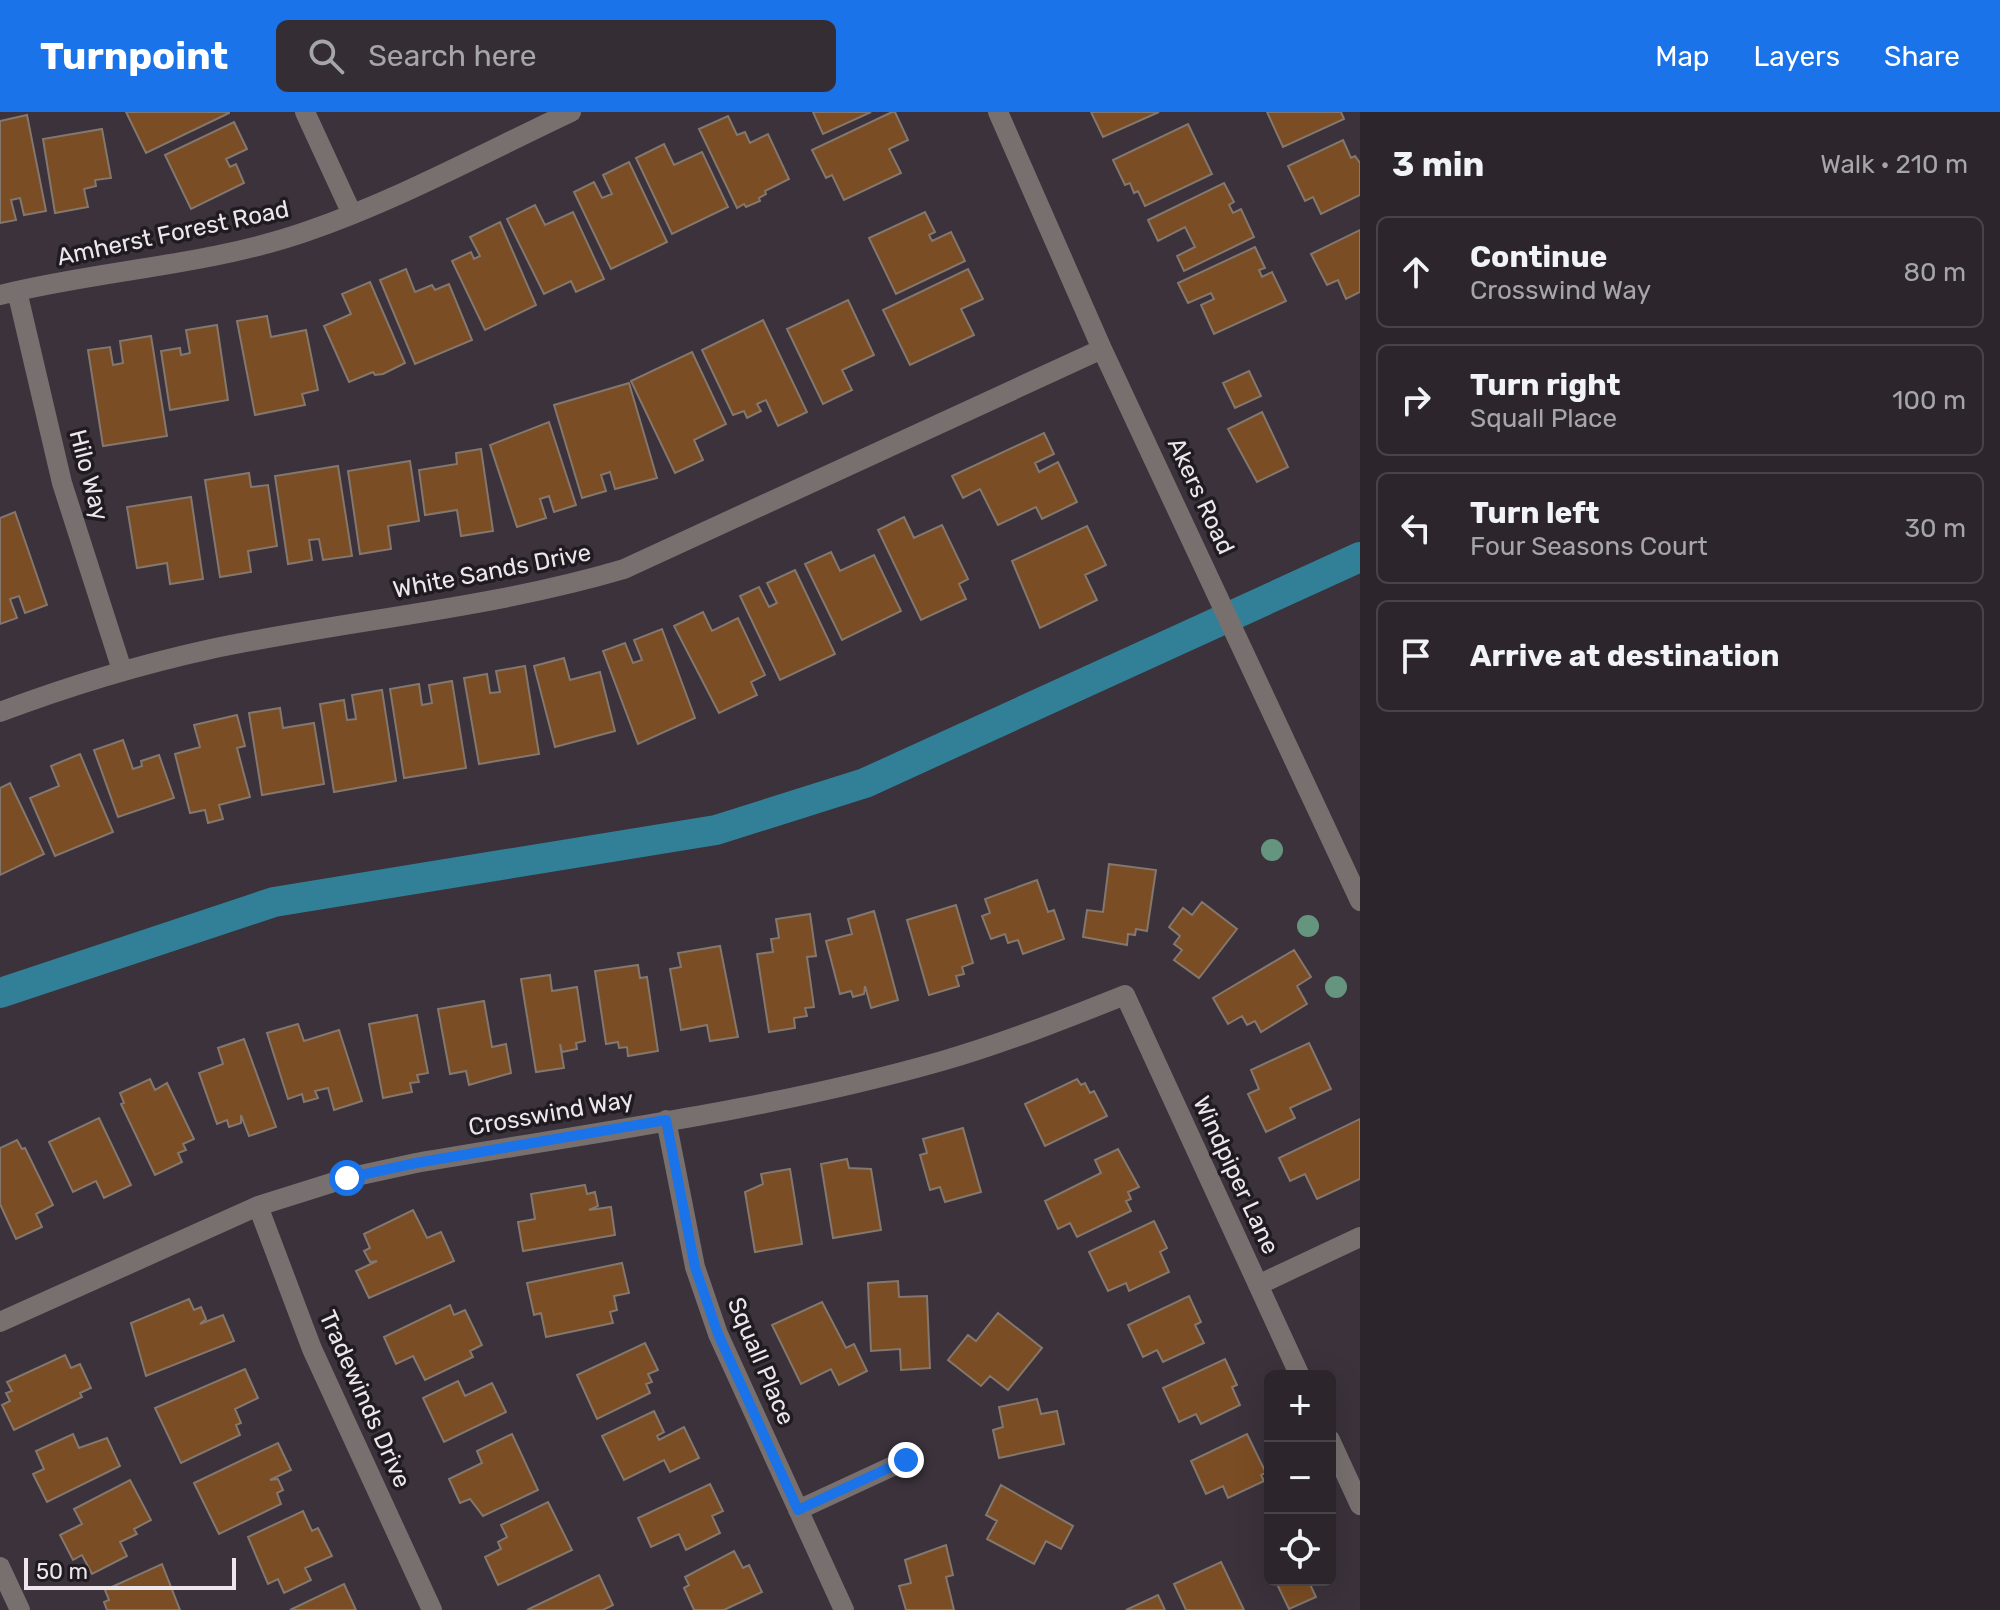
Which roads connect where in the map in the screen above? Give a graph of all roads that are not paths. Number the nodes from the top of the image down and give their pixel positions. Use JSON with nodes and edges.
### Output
{"nodes":[{"id":1,"x":305,"y":112,"type":"edge"},
{"id":2,"x":571,"y":112,"type":"edge"},
{"id":3,"x":998,"y":112,"type":"edge"},
{"id":4,"x":352,"y":214,"type":"junction"},
{"id":5,"x":8,"y":293,"type":"edge"},
{"id":6,"x":1102,"y":349,"type":"junction"},
{"id":7,"x":122,"y":670,"type":"junction"},
{"id":8,"x":0,"y":712,"type":"edge"},
{"id":9,"x":1353,"y":870,"type":"edge"},
{"id":10,"x":1360,"y":901,"type":"edge"},
{"id":11,"x":1125,"y":995,"type":"joint"},
{"id":12,"x":666,"y":1120,"type":"junction"},
{"id":13,"x":258,"y":1206,"type":"junction"},
{"id":14,"x":1360,"y":1237,"type":"edge"},
{"id":15,"x":1258,"y":1285,"type":"junction"},
{"id":16,"x":0,"y":1322,"type":"edge"},
{"id":17,"x":1297,"y":1370,"type":"edge"},
{"id":18,"x":1331,"y":1442,"type":"edge"},
{"id":19,"x":906,"y":1460,"type":"dead end"},
{"id":20,"x":1360,"y":1505,"type":"edge"},
{"id":21,"x":798,"y":1510,"type":"junction"},
{"id":22,"x":0,"y":1567,"type":"edge"},
{"id":23,"x":20,"y":1610,"type":"edge"},
{"id":24,"x":432,"y":1610,"type":"edge"},
{"id":25,"x":844,"y":1610,"type":"edge"}],
"edges":[{"from":1,"to":4,"type":"street"},
{"from":2,"to":4,"type":"street","name":"Amherst Forest Road"},
{"from":3,"to":6,"type":"street","name":"Akers Road"},
{"from":4,"to":5,"type":"street","name":"Amherst Forest Road"},
{"from":5,"to":7,"type":"street","name":"Hilo Way"},
{"from":6,"to":7,"type":"street","name":"White Sands Drive"},
{"from":6,"to":9,"type":"street","name":"Akers Road"},
{"from":7,"to":8,"type":"street","name":"White Sands Drive"},
{"from":9,"to":10,"type":"street","name":"Akers Road"},
{"from":11,"to":12,"type":"street","name":"Crosswind Way"},
{"from":11,"to":15,"type":"street","name":"Windpiper Lane"},
{"from":12,"to":13,"type":"street","name":"Crosswind Way"},
{"from":12,"to":21,"type":"street","name":"Squall Place"},
{"from":13,"to":16,"type":"street","name":"Crosswind Way"},
{"from":13,"to":24,"type":"street","name":"Tradewinds Drive"},
{"from":14,"to":15,"type":"street"},
{"from":15,"to":17,"type":"street","name":"Windpiper Lane"},
{"from":18,"to":20,"type":"street"},
{"from":19,"to":21,"type":"street"},
{"from":21,"to":25,"type":"street","name":"Squall Place"},
{"from":22,"to":23,"type":"street"}]}
